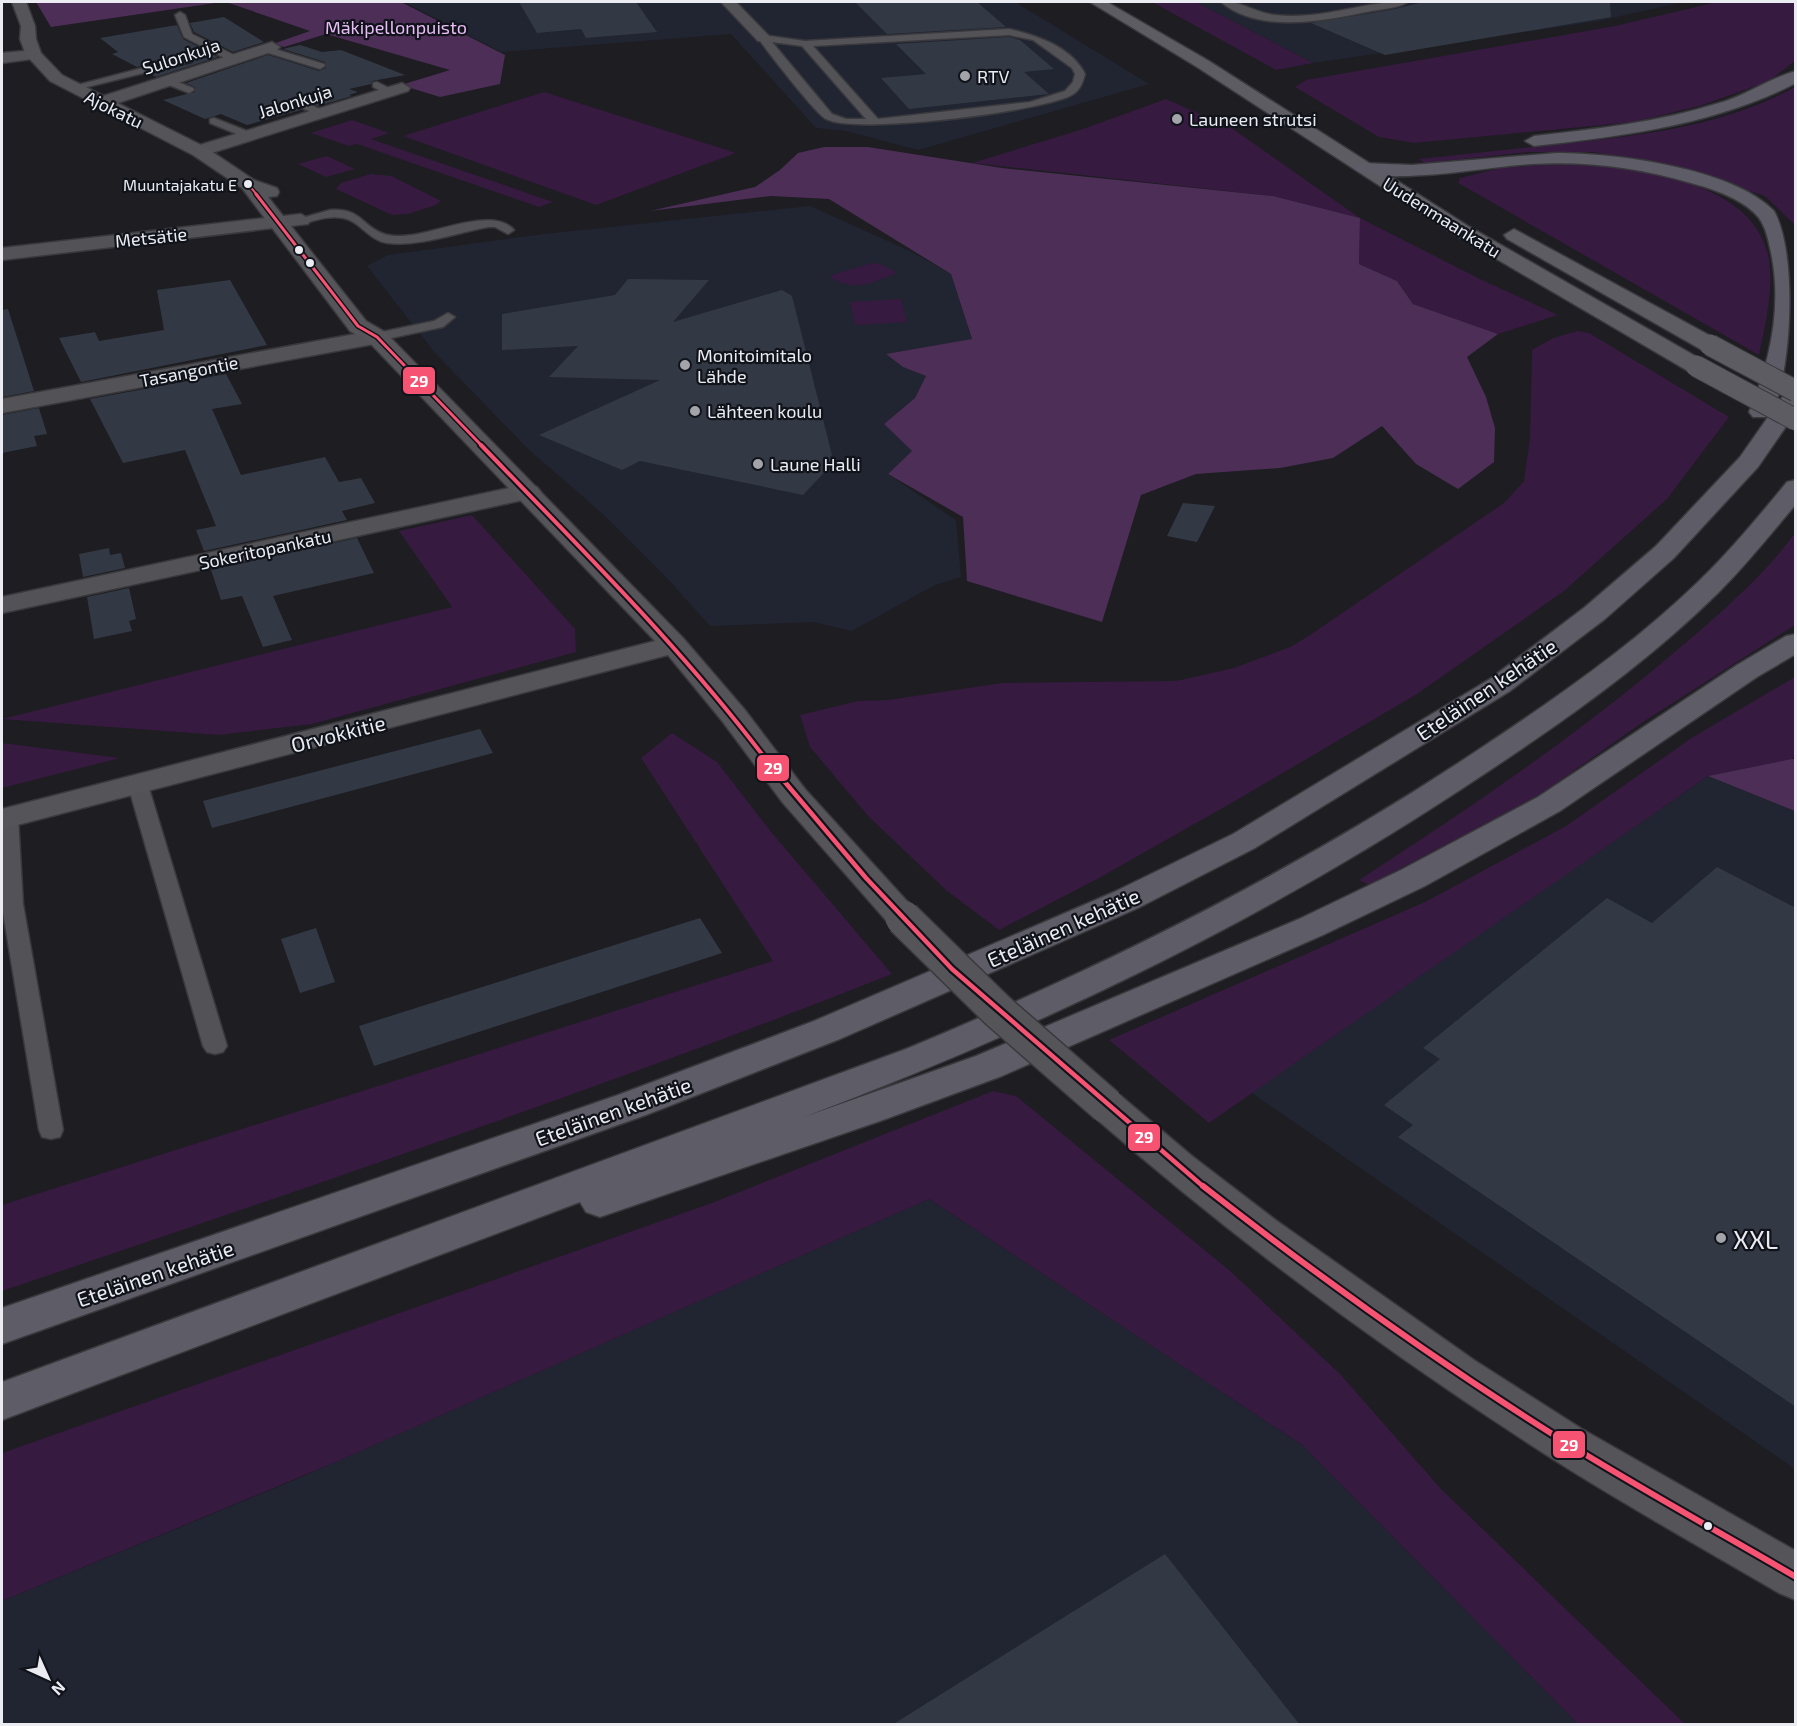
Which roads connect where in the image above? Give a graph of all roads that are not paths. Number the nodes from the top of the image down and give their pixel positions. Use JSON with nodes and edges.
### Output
{"nodes":[{"id":1,"x":19,"y":2,"type":"edge"},
{"id":2,"x":728,"y":2,"type":"edge"},
{"id":3,"x":1097,"y":2,"type":"edge"},
{"id":4,"x":1226,"y":2,"type":"edge"},
{"id":5,"x":1403,"y":2,"type":"edge"},
{"id":6,"x":180,"y":15,"type":"dead end"},
{"id":7,"x":763,"y":38,"type":"junction"},
{"id":8,"x":805,"y":44,"type":"junction"},
{"id":9,"x":269,"y":48,"type":"joint"},
{"id":10,"x":34,"y":55,"type":"junction"},
{"id":11,"x":2,"y":58,"type":"edge"},
{"id":12,"x":188,"y":59,"type":"dead end"},
{"id":13,"x":237,"y":59,"type":"junction"},
{"id":14,"x":320,"y":66,"type":"dead end"},
{"id":15,"x":170,"y":72,"type":"junction"},
{"id":16,"x":1796,"y":75,"type":"edge"},
{"id":17,"x":71,"y":88,"type":"junction"},
{"id":18,"x":389,"y":88,"type":"dead end"},
{"id":19,"x":189,"y":90,"type":"dead end"},
{"id":20,"x":103,"y":102,"type":"junction"},
{"id":21,"x":301,"y":104,"type":"dead end"},
{"id":22,"x":321,"y":113,"type":"junction"},
{"id":23,"x":214,"y":121,"type":"dead end"},
{"id":24,"x":875,"y":123,"type":"junction"},
{"id":25,"x":248,"y":135,"type":"junction"},
{"id":26,"x":199,"y":151,"type":"junction"},
{"id":27,"x":1383,"y":154,"type":"junction"},
{"id":28,"x":1363,"y":168,"type":"junction"},
{"id":29,"x":1410,"y":171,"type":"junction"},
{"id":30,"x":249,"y":184,"type":"junction"},
{"id":31,"x":1434,"y":187,"type":"dead end"},
{"id":32,"x":301,"y":220,"type":"junction"},
{"id":33,"x":279,"y":223,"type":"junction"},
{"id":34,"x":1495,"y":224,"type":"dead end"},
{"id":35,"x":508,"y":230,"type":"dead end"},
{"id":36,"x":317,"y":236,"type":"dead end"},
{"id":37,"x":2,"y":254,"type":"edge"},
{"id":38,"x":337,"y":268,"type":"dead end"},
{"id":39,"x":448,"y":316,"type":"dead end"},
{"id":40,"x":377,"y":337,"type":"junction"},
{"id":41,"x":1796,"y":392,"type":"edge"},
{"id":42,"x":2,"y":406,"type":"edge"},
{"id":43,"x":1796,"y":420,"type":"edge"},
{"id":44,"x":1796,"y":487,"type":"edge"},
{"id":45,"x":528,"y":492,"type":"junction"},
{"id":46,"x":1665,"y":552,"type":"junction"},
{"id":47,"x":2,"y":605,"type":"edge"},
{"id":48,"x":1796,"y":642,"type":"edge"},
{"id":49,"x":674,"y":645,"type":"junction"},
{"id":50,"x":138,"y":785,"type":"junction"},
{"id":51,"x":4,"y":818,"type":"edge"},
{"id":52,"x":215,"y":1046,"type":"dead end"},
{"id":53,"x":51,"y":1130,"type":"dead end"},
{"id":54,"x":2,"y":1326,"type":"edge"},
{"id":55,"x":2,"y":1402,"type":"edge"},
{"id":56,"x":1793,"y":1577,"type":"edge"}],
"edges":[{"from":1,"to":10,"type":"street"},
{"from":2,"to":7,"type":"street"},
{"from":3,"to":28,"type":"main road","name":"Uudenmaankatu"},
{"from":4,"to":5,"type":"lane"},
{"from":6,"to":13,"type":"lane"},
{"from":7,"to":8,"type":"lane"},
{"from":7,"to":24,"type":"lane"},
{"from":8,"to":24,"type":"lane"},
{"from":8,"to":24,"type":"lane"},
{"from":9,"to":13,"type":"street","name":"Sulonkuja"},
{"from":9,"to":14,"type":"lane"},
{"from":10,"to":11,"type":"street"},
{"from":10,"to":17,"type":"street","name":"Ajokatu"},
{"from":12,"to":15,"type":"lane"},
{"from":13,"to":15,"type":"street","name":"Sulonkuja"},
{"from":15,"to":17,"type":"lane"},
{"from":15,"to":19,"type":"lane"},
{"from":15,"to":20,"type":"street","name":"Sulonkuja"},
{"from":16,"to":27,"type":"highway"},
{"from":17,"to":20,"type":"street","name":"Ajokatu"},
{"from":18,"to":22,"type":"street","name":"Jalonkuja"},
{"from":20,"to":26,"type":"street","name":"Ajokatu"},
{"from":21,"to":22,"type":"lane"},
{"from":22,"to":25,"type":"street","name":"Jalonkuja"},
{"from":23,"to":25,"type":"lane"},
{"from":25,"to":26,"type":"street","name":"Jalonkuja"},
{"from":26,"to":30,"type":"street","name":"Ajokatu"},
{"from":27,"to":28,"type":"highway"},
{"from":27,"to":29,"type":"main road","name":"Uudenmaankatu"},
{"from":28,"to":29,"type":"highway"},
{"from":28,"to":43,"type":"main road","name":"Uudenmaankatu","bridge":true},
{"from":29,"to":31,"type":"main road","name":"Uudenmaankatu"},
{"from":29,"to":46,"type":"highway"},
{"from":30,"to":32,"type":"street","name":"Ajokatu"},
{"from":30,"to":33,"type":"street","name":"Ajokatu"},
{"from":32,"to":33,"type":"street","name":"Metsätie"},
{"from":32,"to":35,"type":"lane"},
{"from":32,"to":36,"type":"street","name":"Ajokatu"},
{"from":33,"to":37,"type":"street","name":"Metsätie"},
{"from":33,"to":40,"type":"street","name":"Ajokatu"},
{"from":34,"to":41,"type":"main road","name":"Uudenmaankatu","bridge":true},
{"from":38,"to":40,"type":"street","name":"Ajokatu"},
{"from":39,"to":40,"type":"lane"},
{"from":40,"to":42,"type":"street","name":"Tasangontie"},
{"from":40,"to":45,"type":"street","name":"Ajokatu"},
{"from":41,"to":46,"type":"highway","name":"Eteläinen kehätie"},
{"from":44,"to":55,"type":"highway"},
{"from":45,"to":47,"type":"street","name":"Sokeritopankatu"},
{"from":45,"to":49,"type":"street","name":"Ajokatu"},
{"from":46,"to":54,"type":"highway","name":"Eteläinen kehätie"},
{"from":48,"to":55,"type":"highway"},
{"from":49,"to":50,"type":"street","name":"Orvokkitie"},
{"from":49,"to":56,"type":"street","name":"Ajokatu","bridge":true},
{"from":50,"to":51,"type":"street","name":"Orvokkitie"},
{"from":50,"to":52,"type":"lane"},
{"from":51,"to":53,"type":"lane"}]}
